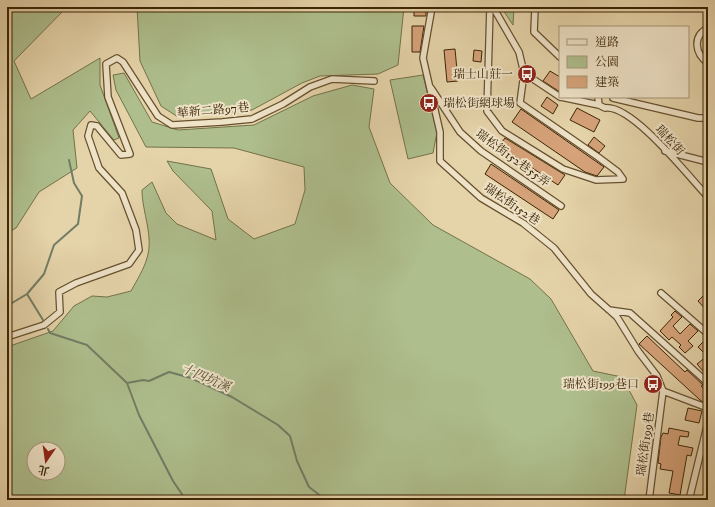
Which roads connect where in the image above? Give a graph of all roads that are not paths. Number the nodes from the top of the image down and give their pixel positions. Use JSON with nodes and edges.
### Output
{"nodes":[{"id":1,"x":432,"y":7,"type":"edge"},
{"id":2,"x":492,"y":7,"type":"edge"},
{"id":3,"x":535,"y":8,"type":"dead end"},
{"id":4,"x":708,"y":28,"type":"edge"},
{"id":5,"x":559,"y":56,"type":"edge"},
{"id":6,"x":708,"y":63,"type":"edge"},
{"id":7,"x":524,"y":73,"type":"junction"},
{"id":8,"x":374,"y":80,"type":"dead end"},
{"id":9,"x":429,"y":84,"type":"junction"},
{"id":10,"x":559,"y":96,"type":"edge"},
{"id":11,"x":565,"y":98,"type":"edge"},
{"id":12,"x":598,"y":98,"type":"edge"},
{"id":13,"x":612,"y":98,"type":"edge"},
{"id":14,"x":599,"y":105,"type":"junction"},
{"id":15,"x":609,"y":107,"type":"junction"},
{"id":16,"x":708,"y":118,"type":"edge"},
{"id":17,"x":665,"y":151,"type":"junction"},
{"id":18,"x":708,"y":162,"type":"edge"},
{"id":19,"x":708,"y":197,"type":"edge"},
{"id":20,"x":561,"y":206,"type":"dead end"},
{"id":21,"x":661,"y":293,"type":"dead end"},
{"id":22,"x":609,"y":310,"type":"junction"},
{"id":23,"x":708,"y":334,"type":"edge"},
{"id":24,"x":7,"y":337,"type":"edge"},
{"id":25,"x":708,"y":383,"type":"edge"},
{"id":26,"x":663,"y":391,"type":"junction"},
{"id":27,"x":708,"y":408,"type":"edge"},
{"id":28,"x":708,"y":422,"type":"edge"},
{"id":29,"x":648,"y":500,"type":"edge"},
{"id":30,"x":689,"y":500,"type":"edge"}],
"edges":[{"from":1,"to":9,"type":"street","name":"瑞松街152巷"},
{"from":2,"to":7,"type":"street"},
{"from":2,"to":7,"type":"street"},
{"from":3,"to":5,"type":"street"},
{"from":4,"to":6,"type":"street"},
{"from":7,"to":10,"type":"street"},
{"from":8,"to":24,"type":"street","name":"華新二路97巷"},
{"from":9,"to":20,"type":"street","name":"瑞松街152巷55弄"},
{"from":9,"to":22,"type":"street","name":"瑞松街152巷"},
{"from":11,"to":14,"type":"street"},
{"from":12,"to":14,"type":"street"},
{"from":13,"to":15,"type":"street","name":"瑞松街"},
{"from":13,"to":16,"type":"street","name":"瑞松街"},
{"from":14,"to":15,"type":"street","name":"瑞松街"},
{"from":15,"to":17,"type":"street","name":"瑞松街"},
{"from":17,"to":18,"type":"street"},
{"from":17,"to":19,"type":"street","name":"瑞松街"},
{"from":21,"to":23,"type":"street"},
{"from":22,"to":25,"type":"street"},
{"from":22,"to":26,"type":"street","name":"瑞松街152巷"},
{"from":26,"to":27,"type":"street"},
{"from":26,"to":29,"type":"street","name":"瑞松街199巷"},
{"from":28,"to":30,"type":"street"}]}
